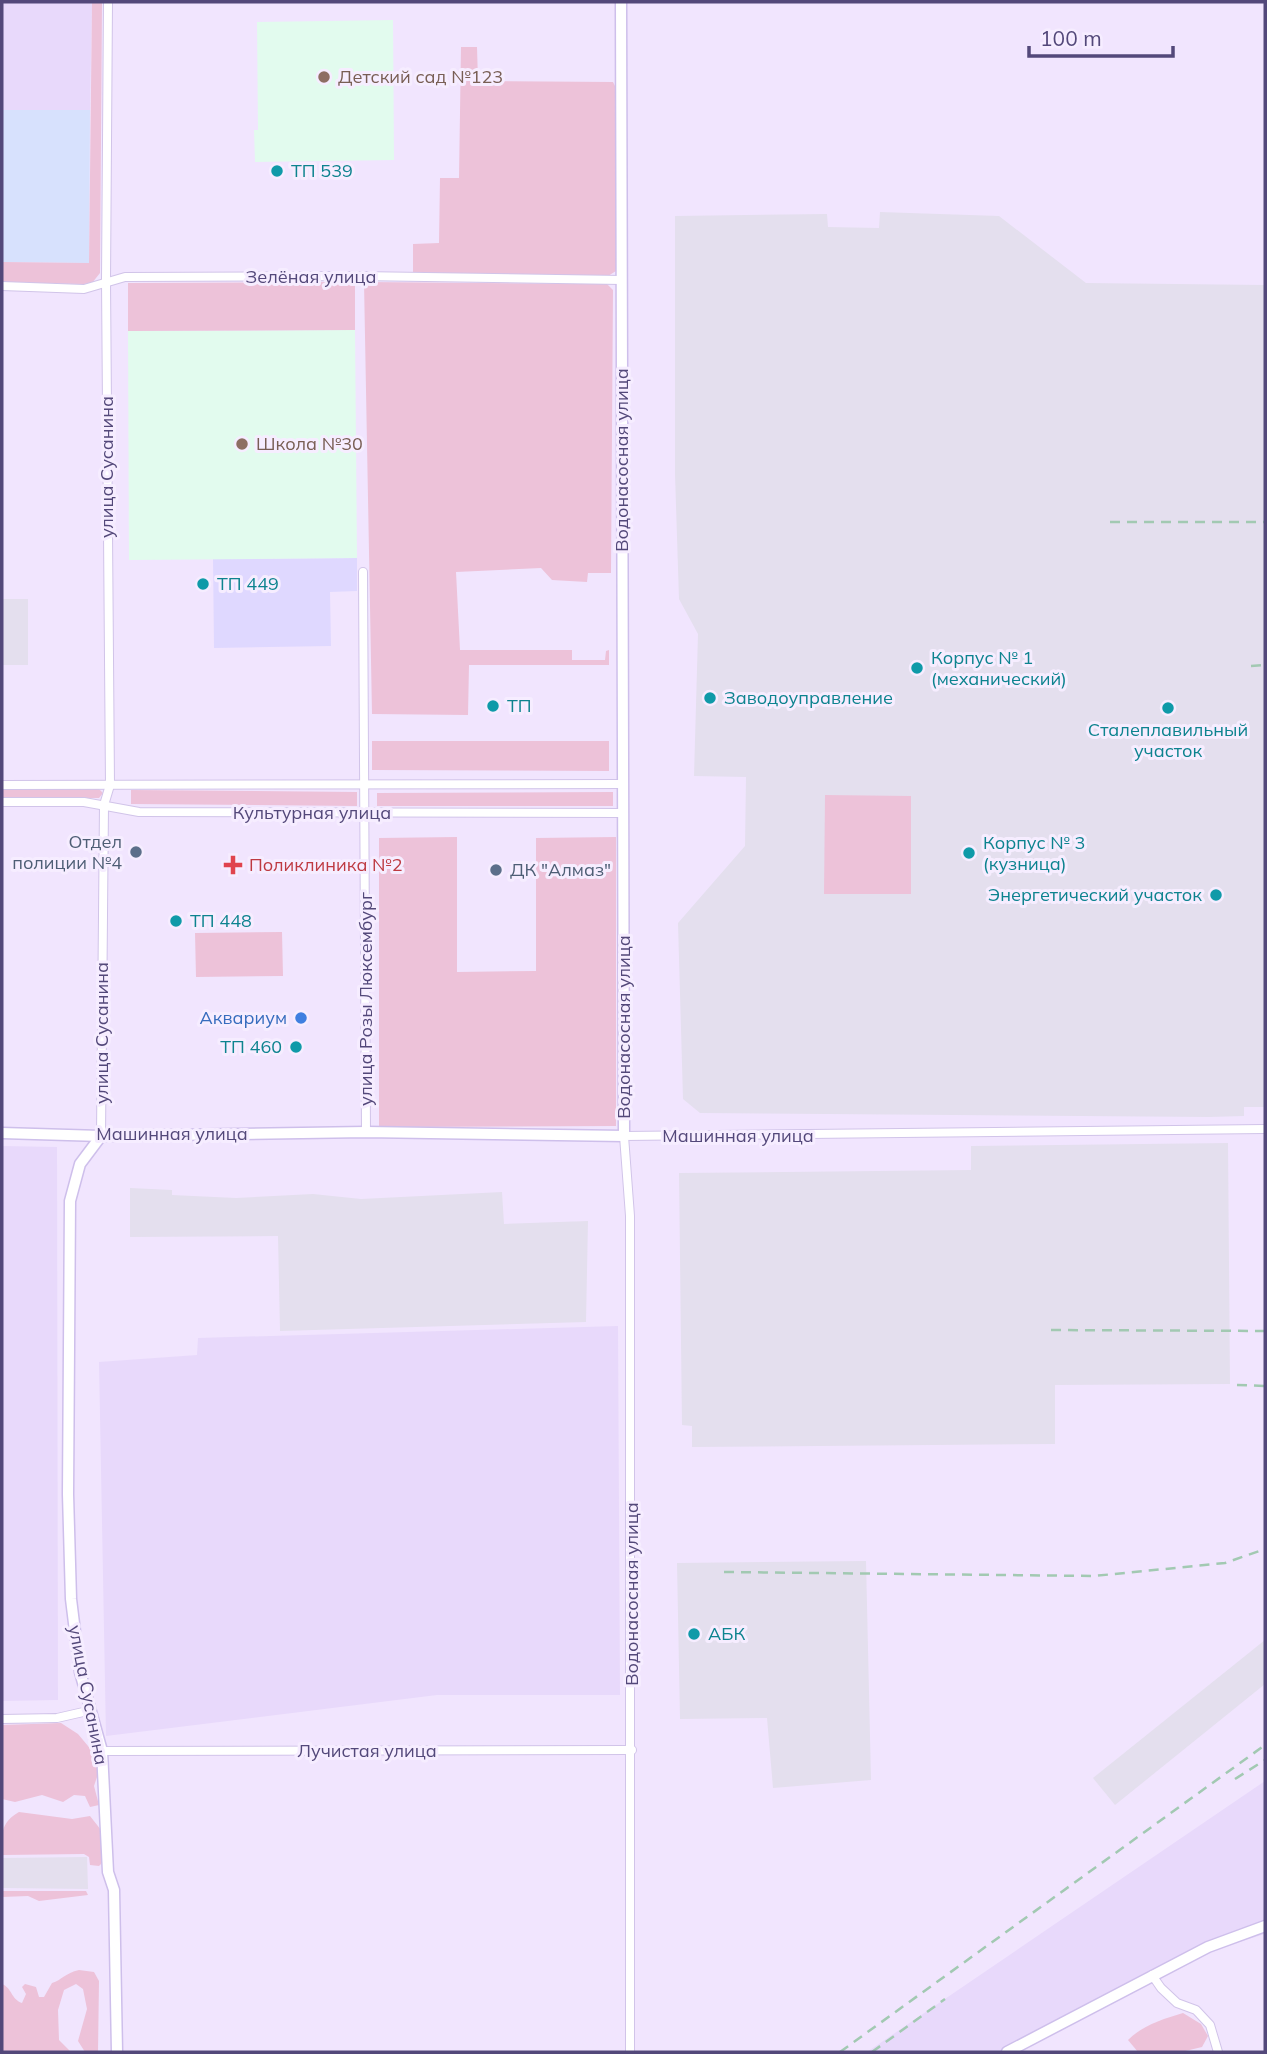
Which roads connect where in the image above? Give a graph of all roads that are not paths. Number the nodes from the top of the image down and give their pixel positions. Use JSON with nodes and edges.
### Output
{"nodes":[{"id":1,"x":108,"y":2,"type":"edge"},
{"id":2,"x":621,"y":2,"type":"edge"},
{"id":3,"x":622,"y":280,"type":"junction"},
{"id":4,"x":106,"y":281,"type":"junction"},
{"id":5,"x":2,"y":286,"type":"edge"},
{"id":6,"x":363,"y":572,"type":"dead end"},
{"id":7,"x":623,"y":784,"type":"junction"},
{"id":8,"x":2,"y":785,"type":"edge"},
{"id":9,"x":110,"y":785,"type":"junction"},
{"id":10,"x":365,"y":785,"type":"junction"},
{"id":11,"x":2,"y":802,"type":"edge"},
{"id":12,"x":104,"y":805,"type":"junction"},
{"id":13,"x":365,"y":813,"type":"junction"},
{"id":14,"x":624,"y":813,"type":"junction"},
{"id":15,"x":1265,"y":1129,"type":"edge"},
{"id":16,"x":366,"y":1132,"type":"junction"},
{"id":17,"x":2,"y":1133,"type":"edge"},
{"id":18,"x":101,"y":1136,"type":"junction"},
{"id":19,"x":624,"y":1136,"type":"junction"},
{"id":20,"x":92,"y":1710,"type":"junction"},
{"id":21,"x":2,"y":1719,"type":"edge"},
{"id":22,"x":632,"y":1750,"type":"junction"},
{"id":23,"x":102,"y":1751,"type":"junction"},
{"id":24,"x":1265,"y":1926,"type":"edge"},
{"id":25,"x":1153,"y":1975,"type":"junction"},
{"id":26,"x":117,"y":2052,"type":"edge"},
{"id":27,"x":630,"y":2052,"type":"edge"},
{"id":28,"x":1007,"y":2052,"type":"edge"},
{"id":29,"x":1218,"y":2052,"type":"edge"}],
"edges":[{"from":1,"to":4,"type":"street","name":"улица Сусанина"},
{"from":2,"to":3,"type":"street","name":"Водонасосная улица"},
{"from":3,"to":4,"type":"street","name":"Зелёная улица"},
{"from":3,"to":7,"type":"street","name":"Водонасосная улица"},
{"from":4,"to":5,"type":"street","name":"Зелёная улица"},
{"from":4,"to":9,"type":"street","name":"улица Сусанина"},
{"from":6,"to":10,"type":"street","name":"улица Розы Люксембург"},
{"from":7,"to":10,"type":"street","name":"Культурная улица"},
{"from":7,"to":14,"type":"street","name":"Водонасосная улица"},
{"from":8,"to":9,"type":"street","name":"Культурная улица"},
{"from":9,"to":10,"type":"street","name":"Культурная улица"},
{"from":9,"to":12,"type":"street","name":"улица Сусанина"},
{"from":10,"to":13,"type":"street","name":"улица Розы Люксембург"},
{"from":11,"to":12,"type":"street","name":"Культурная улица"},
{"from":12,"to":13,"type":"street","name":"Культурная улица"},
{"from":12,"to":18,"type":"street","name":"улица Сусанина"},
{"from":13,"to":14,"type":"street","name":"Культурная улица"},
{"from":13,"to":16,"type":"street","name":"улица Розы Люксембург"},
{"from":14,"to":19,"type":"street","name":"Водонасосная улица"},
{"from":15,"to":19,"type":"street","name":"Машинная улица"},
{"from":16,"to":18,"type":"street","name":"Машинная улица"},
{"from":16,"to":19,"type":"street","name":"Машинная улица"},
{"from":17,"to":18,"type":"street","name":"Машинная улица"},
{"from":18,"to":20,"type":"street","name":"улица Сусанина"},
{"from":19,"to":22,"type":"street","name":"Водонасосная улица"},
{"from":20,"to":21,"type":"street"},
{"from":20,"to":23,"type":"street","name":"улица Сусанина"},
{"from":22,"to":23,"type":"street","name":"Лучистая улица"},
{"from":22,"to":27,"type":"street","name":"Водонасосная улица"},
{"from":23,"to":26,"type":"street","name":"улица Сусанина"},
{"from":24,"to":25,"type":"street"},
{"from":25,"to":28,"type":"street"},
{"from":25,"to":29,"type":"street"}]}
